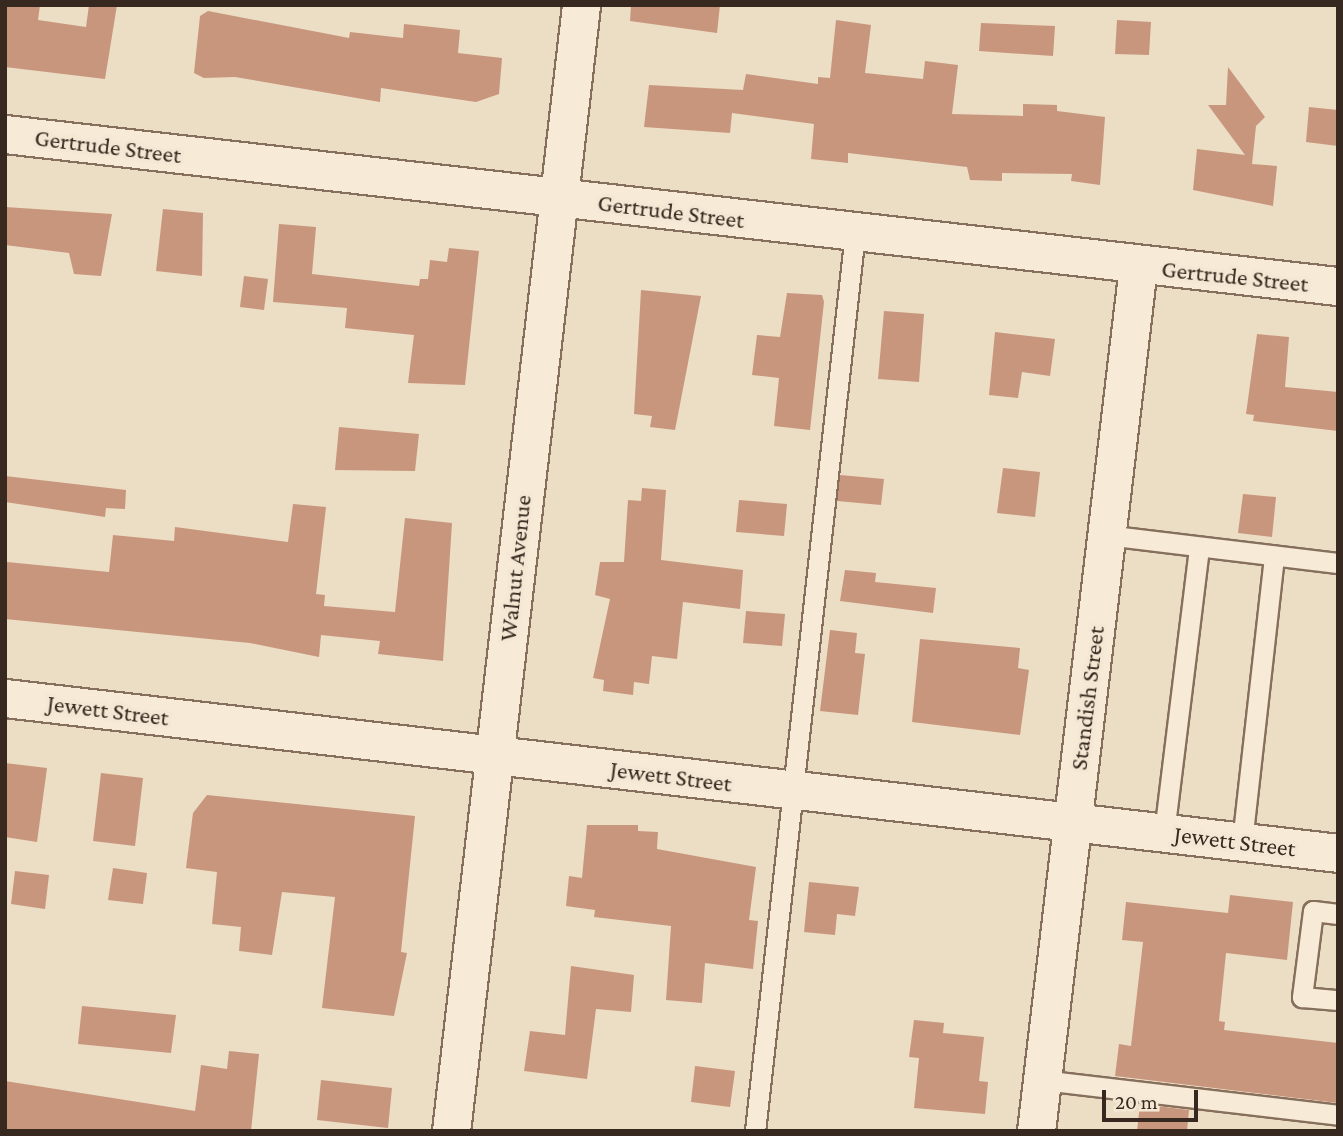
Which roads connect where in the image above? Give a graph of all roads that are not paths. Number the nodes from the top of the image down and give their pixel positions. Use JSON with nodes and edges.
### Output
{"nodes":[{"id":1,"x":581,"y":5,"type":"edge"},
{"id":2,"x":5,"y":134,"type":"edge"},
{"id":3,"x":557,"y":197,"type":"junction"},
{"id":4,"x":855,"y":233,"type":"junction"},
{"id":5,"x":1138,"y":266,"type":"junction"},
{"id":6,"x":1338,"y":286,"type":"edge"},
{"id":7,"x":1106,"y":536,"type":"junction"},
{"id":8,"x":1199,"y":547,"type":"junction"},
{"id":9,"x":1274,"y":556,"type":"junction"},
{"id":10,"x":1338,"y":564,"type":"edge"},
{"id":11,"x":5,"y":698,"type":"edge"},
{"id":12,"x":494,"y":755,"type":"junction"},
{"id":13,"x":795,"y":790,"type":"junction"},
{"id":14,"x":1072,"y":822,"type":"junction"},
{"id":15,"x":1164,"y":833,"type":"junction"},
{"id":16,"x":1242,"y":842,"type":"junction"},
{"id":17,"x":1338,"y":853,"type":"edge"},
{"id":18,"x":1338,"y":914,"type":"edge"},
{"id":19,"x":1338,"y":1000,"type":"edge"},
{"id":20,"x":1042,"y":1080,"type":"junction"},
{"id":21,"x":1338,"y":1115,"type":"edge"},
{"id":22,"x":451,"y":1131,"type":"edge"},
{"id":23,"x":755,"y":1131,"type":"edge"},
{"id":24,"x":1036,"y":1131,"type":"edge"}],
"edges":[{"from":1,"to":3,"type":"street","name":"Walnut Avenue"},
{"from":2,"to":3,"type":"street","name":"Gertrude Street"},
{"from":3,"to":4,"type":"street","name":"Gertrude Street"},
{"from":3,"to":12,"type":"street","name":"Walnut Avenue"},
{"from":4,"to":5,"type":"street","name":"Gertrude Street"},
{"from":4,"to":13,"type":"lane"},
{"from":5,"to":6,"type":"street","name":"Gertrude Street"},
{"from":5,"to":7,"type":"street","name":"Standish Street"},
{"from":7,"to":8,"type":"lane"},
{"from":7,"to":14,"type":"street","name":"Standish Street"},
{"from":8,"to":9,"type":"lane"},
{"from":8,"to":15,"type":"lane"},
{"from":9,"to":10,"type":"lane"},
{"from":9,"to":16,"type":"lane"},
{"from":11,"to":12,"type":"street","name":"Jewett Street"},
{"from":12,"to":13,"type":"street","name":"Jewett Street"},
{"from":12,"to":22,"type":"street","name":"Walnut Avenue"},
{"from":13,"to":14,"type":"street","name":"Jewett Street"},
{"from":13,"to":23,"type":"lane"},
{"from":14,"to":15,"type":"street","name":"Jewett Street"},
{"from":14,"to":20,"type":"street","name":"Standish Street"},
{"from":15,"to":16,"type":"street","name":"Jewett Street"},
{"from":16,"to":17,"type":"street","name":"Jewett Street"},
{"from":18,"to":19,"type":"lane"},
{"from":20,"to":21,"type":"lane"},
{"from":20,"to":24,"type":"street","name":"Standish Street"}]}
